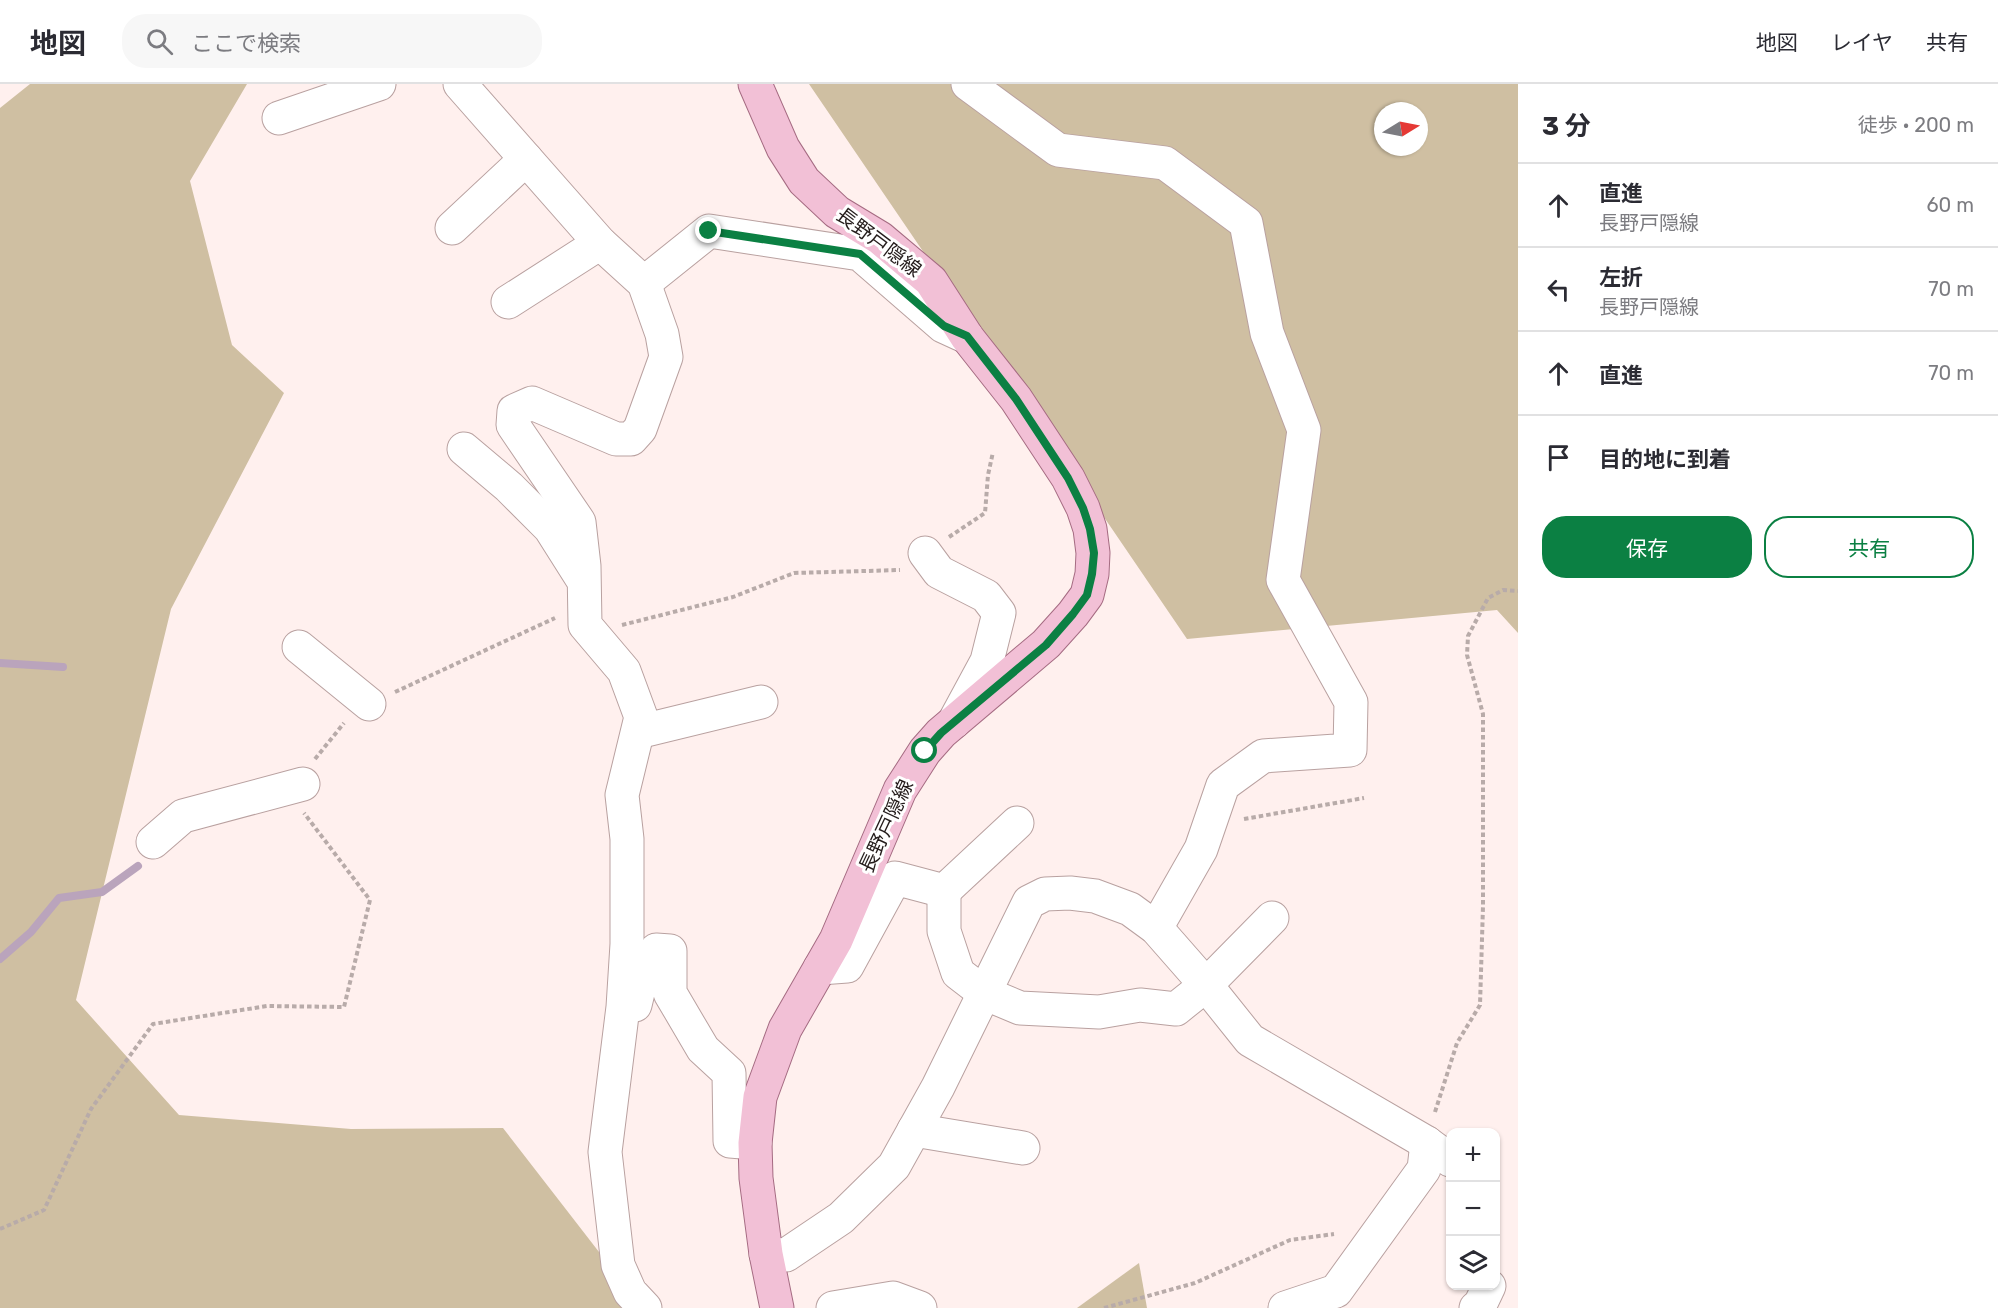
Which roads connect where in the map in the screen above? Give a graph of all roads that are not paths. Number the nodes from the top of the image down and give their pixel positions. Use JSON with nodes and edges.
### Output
{"nodes":[{"id":1,"x":379,"y":84,"type":"edge"},
{"id":2,"x":460,"y":84,"type":"edge"},
{"id":3,"x":755,"y":84,"type":"edge"},
{"id":4,"x":969,"y":84,"type":"edge"},
{"id":5,"x":279,"y":118,"type":"dead end"},
{"id":6,"x":526,"y":159,"type":"junction"},
{"id":7,"x":452,"y":228,"type":"dead end"},
{"id":8,"x":600,"y":243,"type":"junction"},
{"id":9,"x":644,"y":283,"type":"junction"},
{"id":10,"x":508,"y":302,"type":"dead end"},
{"id":11,"x":967,"y":336,"type":"junction"},
{"id":12,"x":464,"y":449,"type":"dead end"},
{"id":13,"x":925,"y":553,"type":"road end"},
{"id":14,"x":584,"y":583,"type":"junction"},
{"id":15,"x":299,"y":647,"type":"dead end"},
{"id":16,"x":761,"y":702,"type":"dead end"},
{"id":17,"x":369,"y":704,"type":"road end"},
{"id":18,"x":953,"y":723,"type":"junction"},
{"id":19,"x":638,"y":732,"type":"junction"},
{"id":20,"x":303,"y":784,"type":"road end"},
{"id":21,"x":1017,"y":823,"type":"dead end"},
{"id":22,"x":153,"y":842,"type":"dead end"},
{"id":23,"x":944,"y":891,"type":"junction"},
{"id":24,"x":1272,"y":918,"type":"dead end"},
{"id":25,"x":1156,"y":928,"type":"junction"},
{"id":26,"x":820,"y":968,"type":"junction"},
{"id":27,"x":1206,"y":985,"type":"junction"},
{"id":28,"x":984,"y":993,"type":"junction"},
{"id":29,"x":623,"y":1007,"type":"junction"},
{"id":30,"x":914,"y":1130,"type":"junction"},
{"id":31,"x":755,"y":1143,"type":"junction"},
{"id":32,"x":1023,"y":1148,"type":"dead end"},
{"id":33,"x":1439,"y":1152,"type":"edge"},
{"id":34,"x":766,"y":1254,"type":"junction"},
{"id":35,"x":1487,"y":1290,"type":"edge"},
{"id":36,"x":645,"y":1308,"type":"edge"},
{"id":37,"x":777,"y":1308,"type":"edge"},
{"id":38,"x":833,"y":1308,"type":"edge"},
{"id":39,"x":920,"y":1308,"type":"edge"},
{"id":40,"x":1285,"y":1308,"type":"edge"},
{"id":41,"x":1476,"y":1308,"type":"edge"}],
"edges":[{"from":1,"to":5,"type":"street"},
{"from":2,"to":6,"type":"street"},
{"from":3,"to":11,"type":"main road","name":"長野戸隠線"},
{"from":4,"to":25,"type":"street"},
{"from":6,"to":7,"type":"street"},
{"from":6,"to":8,"type":"street"},
{"from":8,"to":9,"type":"street"},
{"from":8,"to":10,"type":"street"},
{"from":9,"to":11,"type":"street"},
{"from":9,"to":14,"type":"street"},
{"from":11,"to":18,"type":"main road","name":"長野戸隠線"},
{"from":12,"to":14,"type":"street"},
{"from":13,"to":18,"type":"street"},
{"from":14,"to":19,"type":"street"},
{"from":15,"to":17,"type":"street"},
{"from":16,"to":19,"type":"street"},
{"from":18,"to":26,"type":"main road","name":"長野戸隠線"},
{"from":19,"to":29,"type":"street"},
{"from":20,"to":22,"type":"street"},
{"from":21,"to":23,"type":"street"},
{"from":23,"to":26,"type":"street"},
{"from":23,"to":28,"type":"street"},
{"from":24,"to":27,"type":"street"},
{"from":25,"to":27,"type":"street"},
{"from":25,"to":28,"type":"street"},
{"from":26,"to":31,"type":"main road","name":"長野戸隠線"},
{"from":27,"to":28,"type":"street"},
{"from":27,"to":33,"type":"street"},
{"from":28,"to":30,"type":"street"},
{"from":29,"to":31,"type":"street"},
{"from":29,"to":36,"type":"street"},
{"from":30,"to":32,"type":"street"},
{"from":30,"to":34,"type":"street"},
{"from":31,"to":34,"type":"main road","name":"長野戸隠線"},
{"from":33,"to":40,"type":"street"},
{"from":34,"to":37,"type":"main road","name":"長野戸隠線"},
{"from":35,"to":41,"type":"street"},
{"from":38,"to":39,"type":"street"}]}
